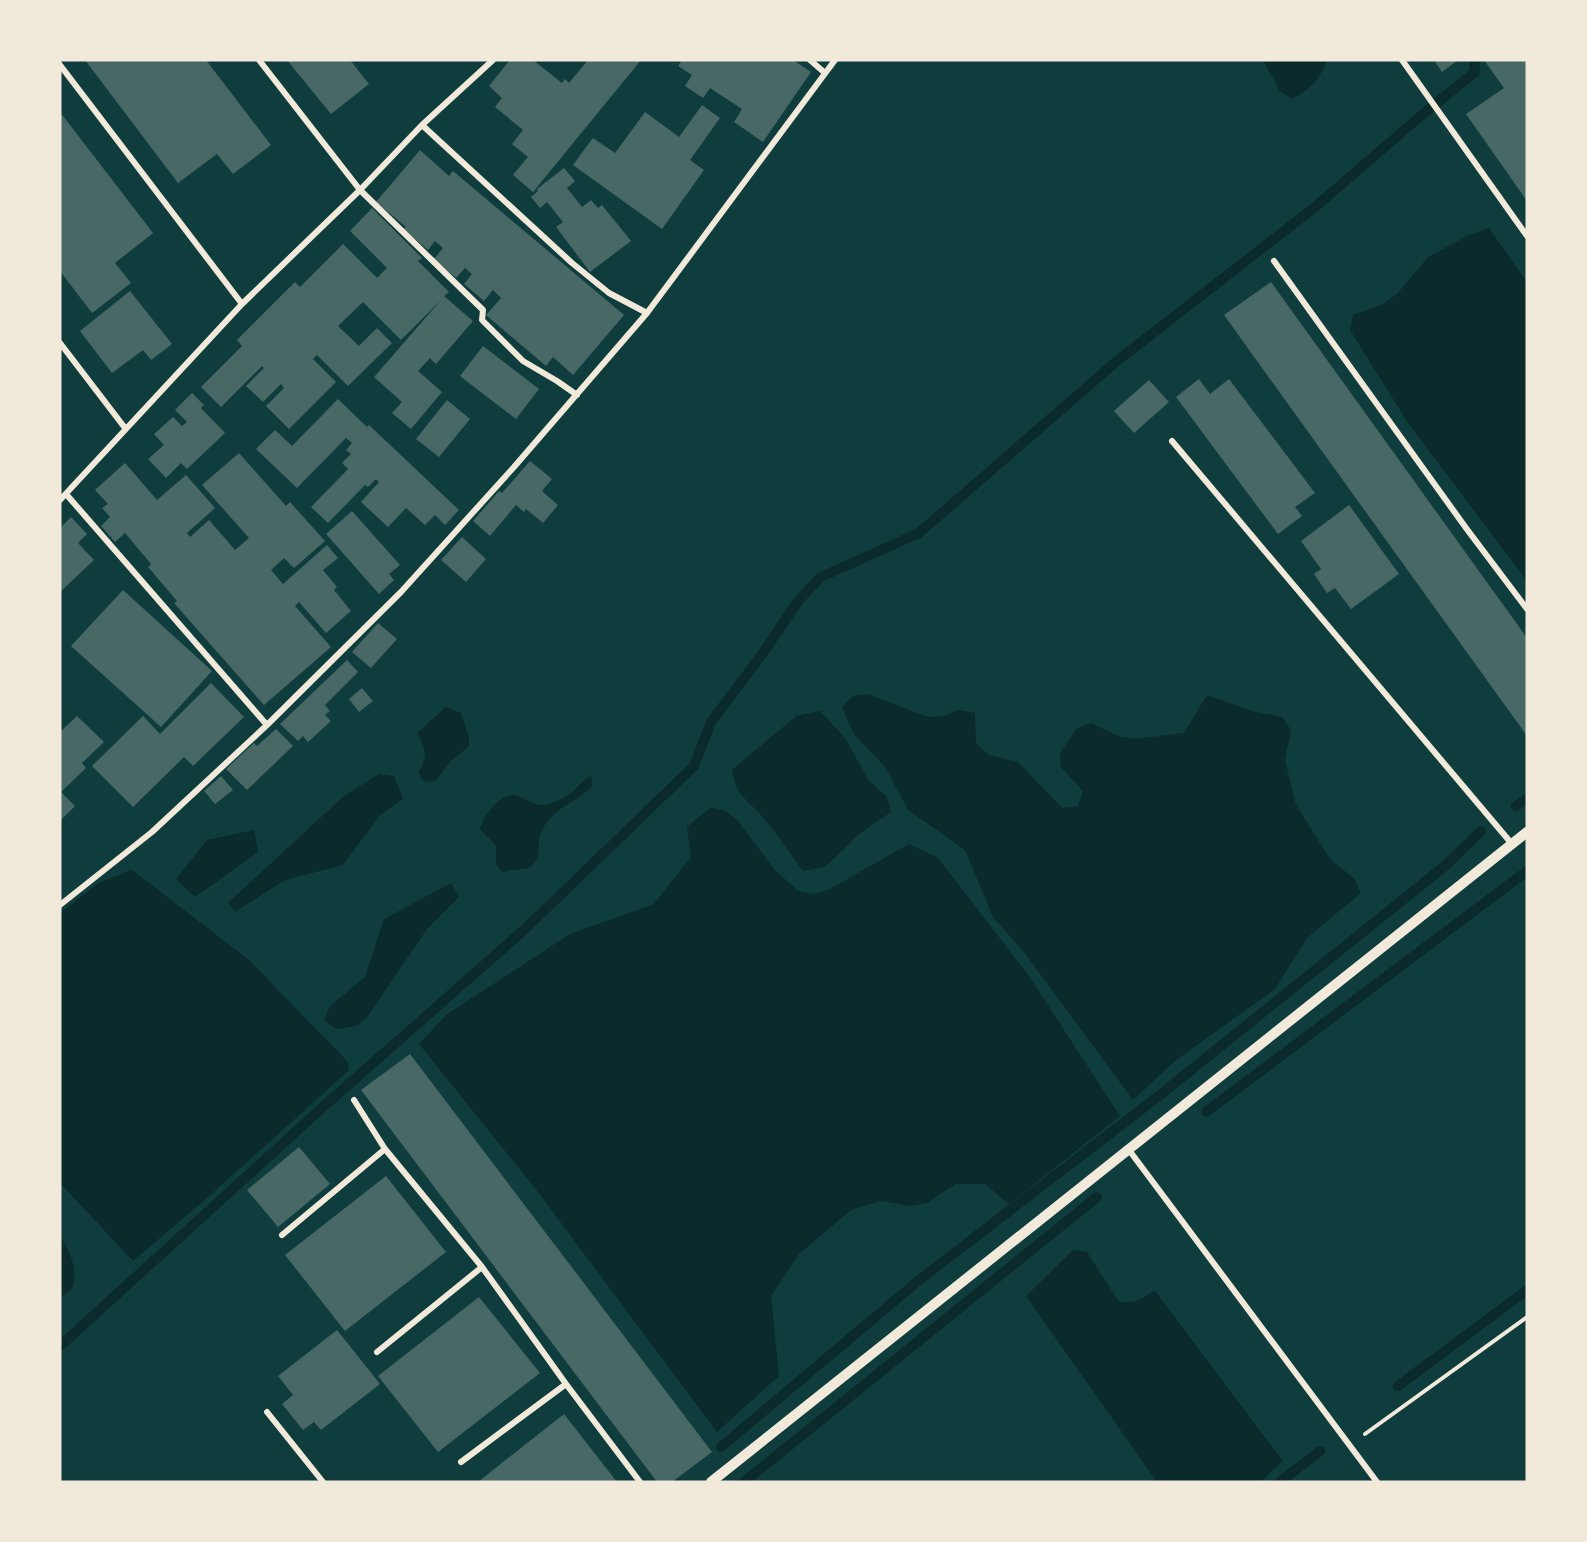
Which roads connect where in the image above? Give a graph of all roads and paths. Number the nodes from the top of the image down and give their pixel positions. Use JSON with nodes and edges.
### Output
{"nodes":[{"id":1,"x":259,"y":60,"type":"edge"},
{"id":2,"x":493,"y":60,"type":"edge"},
{"id":3,"x":810,"y":60,"type":"edge"},
{"id":4,"x":834,"y":60,"type":"edge"},
{"id":5,"x":1402,"y":60,"type":"edge"},
{"id":6,"x":60,"y":65,"type":"edge"},
{"id":7,"x":825,"y":73,"type":"junction"},
{"id":8,"x":422,"y":125,"type":"junction"},
{"id":9,"x":360,"y":190,"type":"junction"},
{"id":10,"x":1527,"y":236,"type":"edge"},
{"id":11,"x":1274,"y":261,"type":"dead end"},
{"id":12,"x":242,"y":304,"type":"junction"},
{"id":13,"x":647,"y":313,"type":"junction"},
{"id":14,"x":60,"y":343,"type":"edge"},
{"id":15,"x":577,"y":395,"type":"junction"},
{"id":16,"x":125,"y":428,"type":"junction"},
{"id":17,"x":1172,"y":441,"type":"dead end"},
{"id":18,"x":66,"y":494,"type":"junction"},
{"id":19,"x":60,"y":500,"type":"edge"},
{"id":20,"x":1527,"y":609,"type":"edge"},
{"id":21,"x":267,"y":725,"type":"junction"},
{"id":22,"x":1527,"y":832,"type":"edge"},
{"id":23,"x":1512,"y":844,"type":"junction"},
{"id":24,"x":60,"y":905,"type":"edge"},
{"id":25,"x":354,"y":1100,"type":"dead end"},
{"id":26,"x":385,"y":1149,"type":"junction"},
{"id":27,"x":1129,"y":1150,"type":"junction"},
{"id":28,"x":282,"y":1235,"type":"dead end"},
{"id":29,"x":482,"y":1267,"type":"junction"},
{"id":30,"x":1527,"y":1317,"type":"edge"},
{"id":31,"x":377,"y":1352,"type":"dead end"},
{"id":32,"x":566,"y":1384,"type":"junction"},
{"id":33,"x":267,"y":1412,"type":"dead end"},
{"id":34,"x":1350,"y":1445,"type":"junction"},
{"id":35,"x":461,"y":1462,"type":"dead end"},
{"id":36,"x":323,"y":1482,"type":"edge"},
{"id":37,"x":640,"y":1482,"type":"edge"},
{"id":38,"x":711,"y":1482,"type":"edge"},
{"id":39,"x":1377,"y":1482,"type":"edge"}],
"edges":[{"from":1,"to":9,"type":"street"},
{"from":2,"to":8,"type":"street"},
{"from":3,"to":7,"type":"street"},
{"from":4,"to":7,"type":"street"},
{"from":5,"to":10,"type":"street"},
{"from":6,"to":12,"type":"street"},
{"from":7,"to":13,"type":"street"},
{"from":8,"to":9,"type":"street"},
{"from":8,"to":13,"type":"street"},
{"from":9,"to":12,"type":"street"},
{"from":9,"to":15,"type":"street"},
{"from":11,"to":20,"type":"street"},
{"from":12,"to":16,"type":"street"},
{"from":13,"to":15,"type":"street"},
{"from":14,"to":16,"type":"street"},
{"from":15,"to":21,"type":"street"},
{"from":16,"to":18,"type":"street"},
{"from":17,"to":23,"type":"street"},
{"from":18,"to":19,"type":"street"},
{"from":18,"to":21,"type":"street"},
{"from":21,"to":24,"type":"street"},
{"from":22,"to":23,"type":"street"},
{"from":23,"to":27,"type":"street"},
{"from":25,"to":26,"type":"street"},
{"from":26,"to":28,"type":"street"},
{"from":26,"to":29,"type":"street"},
{"from":27,"to":34,"type":"street"},
{"from":27,"to":38,"type":"street"},
{"from":29,"to":31,"type":"street"},
{"from":29,"to":32,"type":"street"},
{"from":30,"to":34,"type":"path"},
{"from":32,"to":35,"type":"street"},
{"from":32,"to":37,"type":"street"},
{"from":33,"to":36,"type":"street"},
{"from":34,"to":39,"type":"street"}]}
